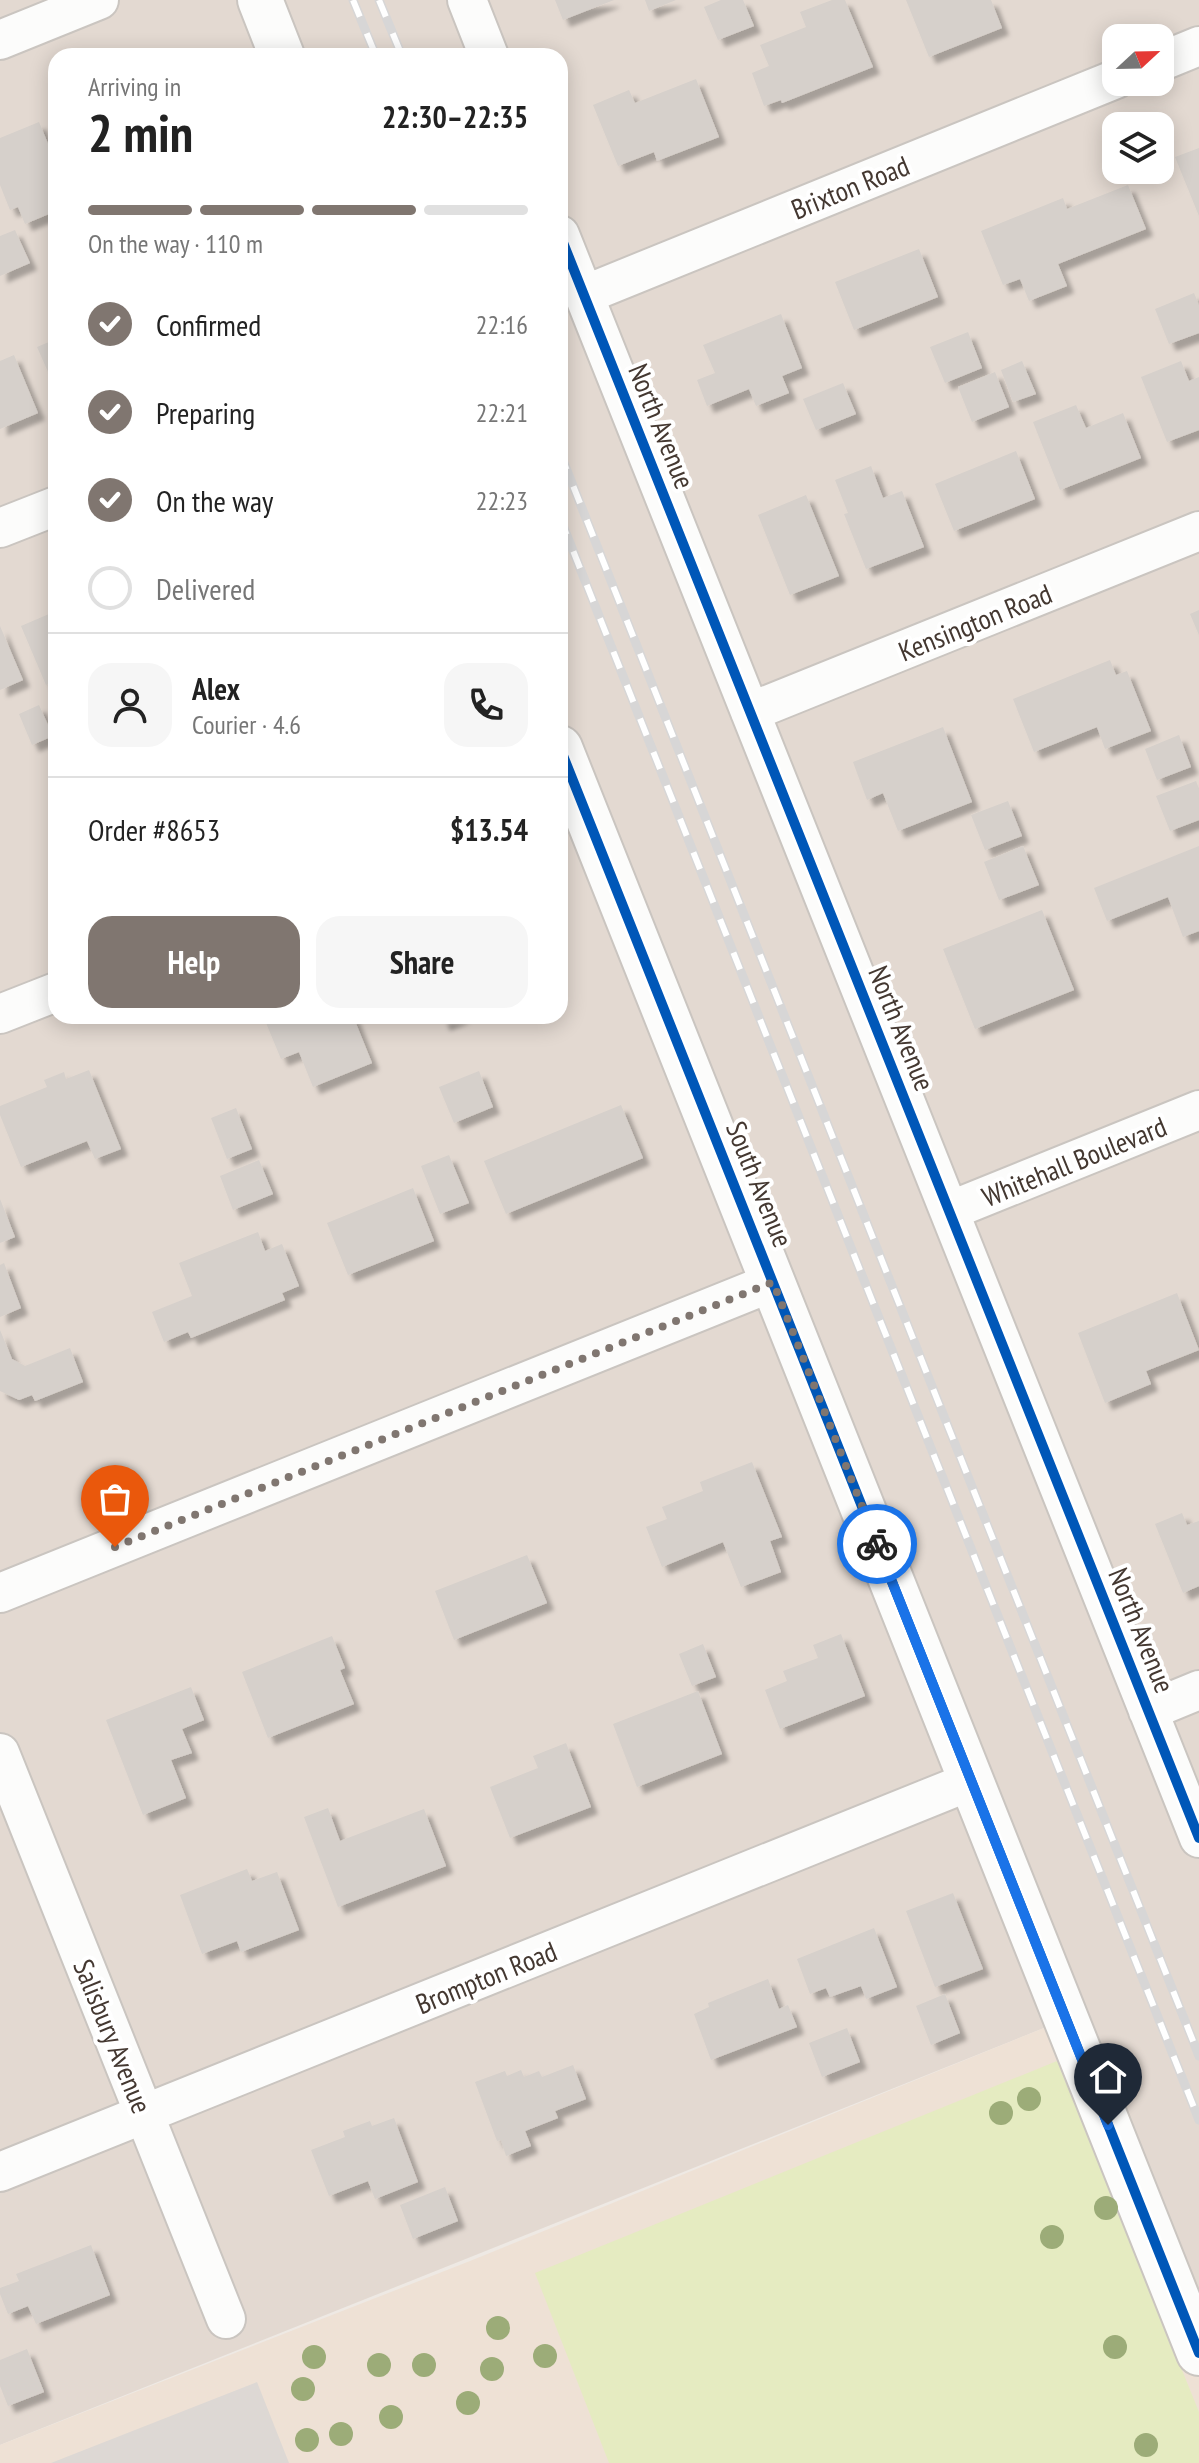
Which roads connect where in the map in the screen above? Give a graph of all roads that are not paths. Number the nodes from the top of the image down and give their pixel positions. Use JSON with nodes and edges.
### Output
{"nodes":[{"id":1,"x":99,"y":0,"type":"edge"},
{"id":2,"x":260,"y":0,"type":"edge"},
{"id":3,"x":467,"y":0,"type":"edge"},
{"id":4,"x":0,"y":40,"type":"edge"},
{"id":5,"x":1199,"y":46,"type":"edge"},
{"id":6,"x":279,"y":48,"type":"edge"},
{"id":7,"x":486,"y":48,"type":"edge"},
{"id":8,"x":1174,"y":56,"type":"edge"},
{"id":9,"x":1102,"y":85,"type":"edge"},
{"id":10,"x":568,"y":255,"type":"edge"},
{"id":11,"x":584,"y":295,"type":"junction"},
{"id":12,"x":48,"y":509,"type":"edge"},
{"id":13,"x":0,"y":528,"type":"edge"},
{"id":14,"x":1199,"y":531,"type":"edge"},
{"id":15,"x":750,"y":712,"type":"junction"},
{"id":16,"x":568,"y":781,"type":"edge"},
{"id":17,"x":48,"y":995,"type":"edge"},
{"id":18,"x":0,"y":1014,"type":"edge"},
{"id":19,"x":1199,"y":1110,"type":"edge"},
{"id":20,"x":949,"y":1211,"type":"junction"},
{"id":21,"x":773,"y":1282,"type":"junction"},
{"id":22,"x":0,"y":1593,"type":"edge"},
{"id":23,"x":1199,"y":1690,"type":"edge"},
{"id":24,"x":1148,"y":1711,"type":"junction"},
{"id":25,"x":0,"y":1753,"type":"edge"},
{"id":26,"x":971,"y":1781,"type":"junction"},
{"id":27,"x":1199,"y":1838,"type":"edge"},
{"id":28,"x":144,"y":2114,"type":"junction"},
{"id":29,"x":0,"y":2172,"type":"edge"},
{"id":30,"x":226,"y":2319,"type":"dead end"},
{"id":31,"x":1199,"y":2353,"type":"edge"}],
"edges":[{"from":1,"to":4,"type":"street"},
{"from":2,"to":6,"type":"street"},
{"from":3,"to":7,"type":"street"},
{"from":5,"to":8,"type":"street"},
{"from":9,"to":11,"type":"street","name":"Brixton Road"},
{"from":10,"to":11,"type":"street","name":"North Avenue"},
{"from":11,"to":15,"type":"street","name":"North Avenue"},
{"from":12,"to":13,"type":"street"},
{"from":14,"to":15,"type":"street","name":"Kensington Road"},
{"from":15,"to":20,"type":"street","name":"North Avenue"},
{"from":16,"to":21,"type":"street","name":"South Avenue"},
{"from":17,"to":18,"type":"street"},
{"from":19,"to":20,"type":"street","name":"Whitehall Boulevard"},
{"from":20,"to":24,"type":"street","name":"North Avenue"},
{"from":21,"to":22,"type":"street"},
{"from":21,"to":26,"type":"street","name":"South Avenue"},
{"from":23,"to":24,"type":"street"},
{"from":24,"to":27,"type":"street","name":"North Avenue"},
{"from":25,"to":28,"type":"street","name":"Salisbury Avenue"},
{"from":26,"to":28,"type":"street","name":"Brompton Road"},
{"from":26,"to":31,"type":"street","name":"South Avenue"},
{"from":28,"to":29,"type":"street","name":"Brompton Road"},
{"from":28,"to":30,"type":"street","name":"Salisbury Avenue"}]}
